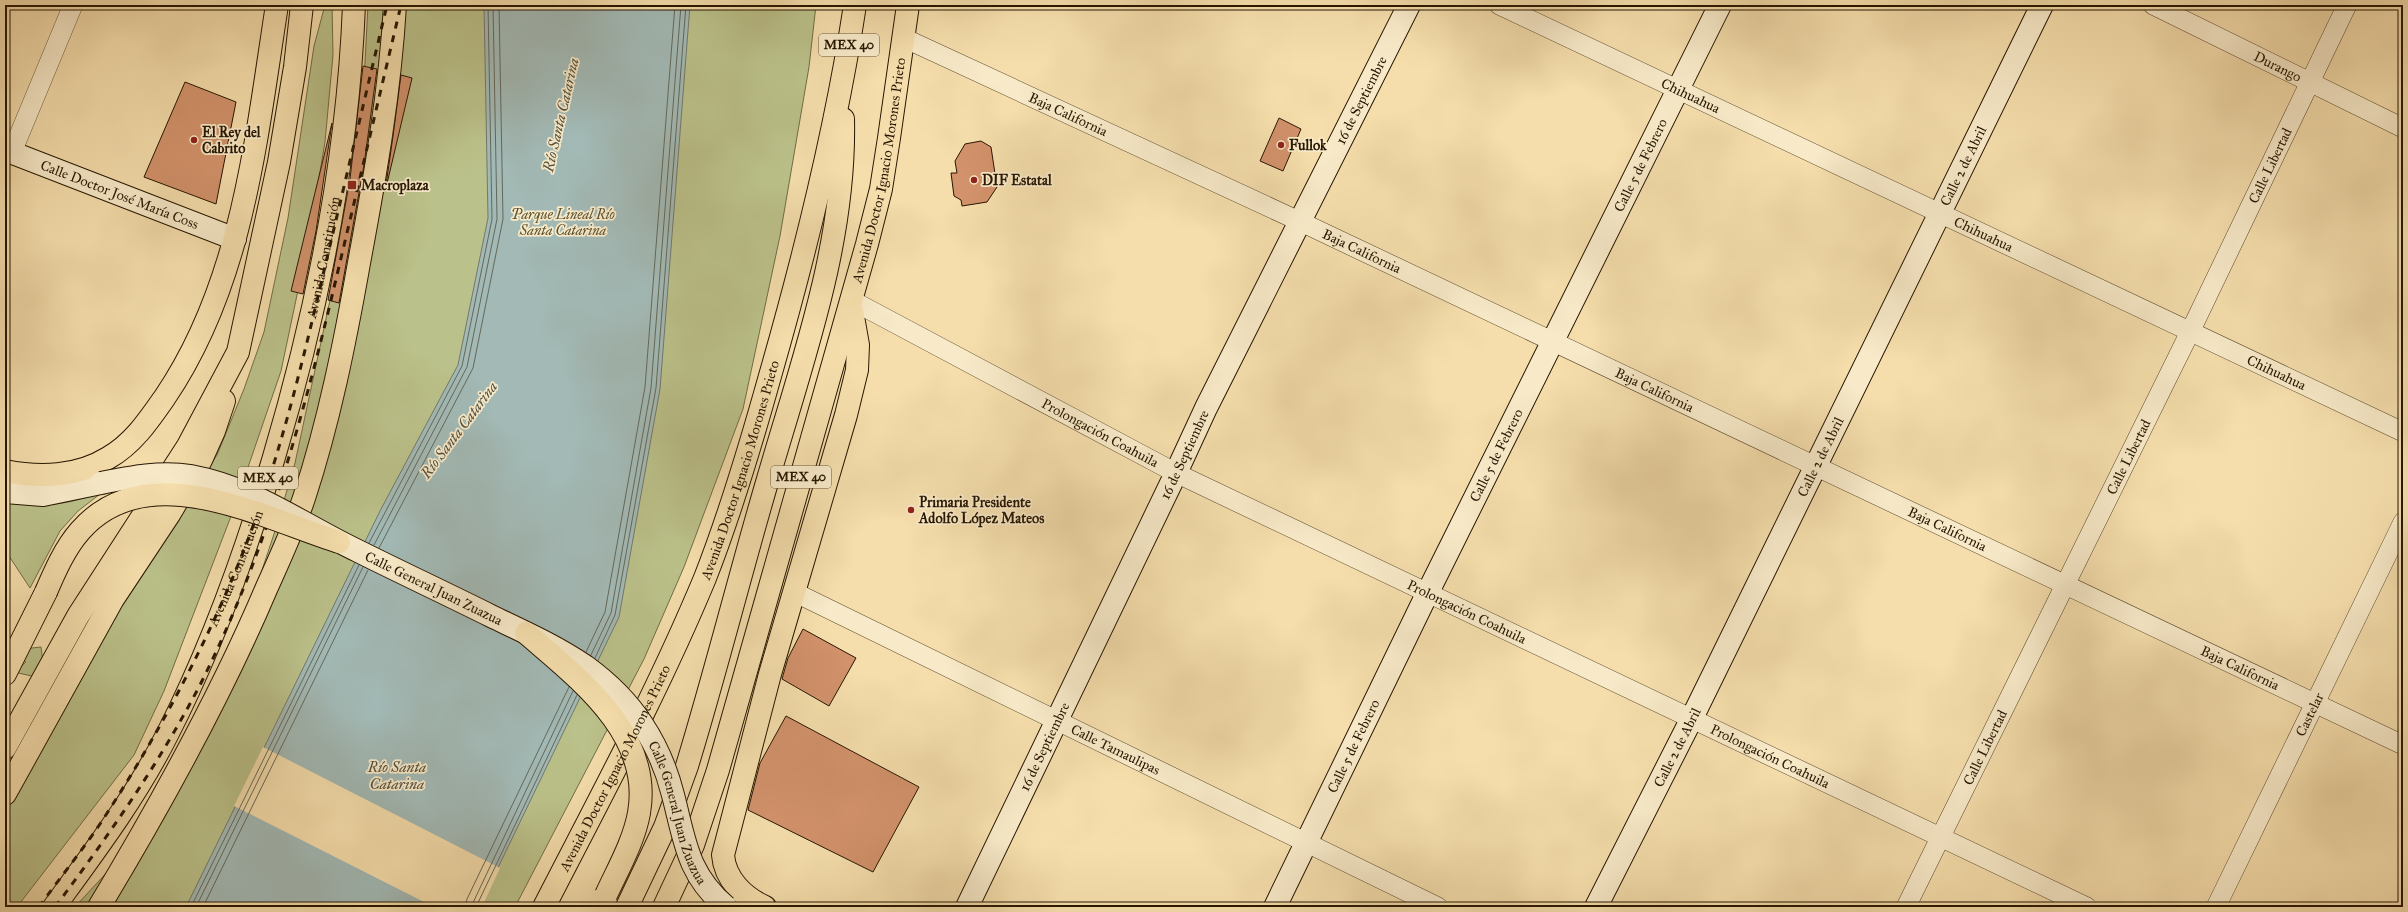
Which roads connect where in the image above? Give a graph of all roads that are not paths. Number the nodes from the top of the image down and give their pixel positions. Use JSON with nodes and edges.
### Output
{"nodes":[{"id":1,"x":73,"y":5,"type":"edge"},
{"id":2,"x":277,"y":5,"type":"edge"},
{"id":3,"x":302,"y":5,"type":"edge"},
{"id":4,"x":354,"y":5,"type":"edge"},
{"id":5,"x":394,"y":5,"type":"edge"},
{"id":6,"x":855,"y":5,"type":"edge"},
{"id":7,"x":908,"y":5,"type":"edge"},
{"id":8,"x":1409,"y":5,"type":"edge"},
{"id":9,"x":1499,"y":5,"type":"edge"},
{"id":10,"x":1720,"y":5,"type":"edge"},
{"id":11,"x":2042,"y":5,"type":"edge"},
{"id":12,"x":2153,"y":5,"type":"edge"},
{"id":13,"x":2347,"y":5,"type":"edge"},
{"id":14,"x":904,"y":38,"type":"junction"},
{"id":15,"x":2308,"y":82,"type":"junction"},
{"id":16,"x":843,"y":85,"type":"junction"},
{"id":17,"x":1677,"y":91,"type":"junction"},
{"id":18,"x":2403,"y":128,"type":"edge"},
{"id":19,"x":8,"y":151,"type":"edge"},
{"id":20,"x":1940,"y":213,"type":"junction"},
{"id":21,"x":1301,"y":222,"type":"junction"},
{"id":22,"x":234,"y":239,"type":"junction"},
{"id":23,"x":852,"y":304,"type":"junction"},
{"id":24,"x":2190,"y":332,"type":"junction"},
{"id":25,"x":1553,"y":342,"type":"junction"},
{"id":26,"x":238,"y":352,"type":"junction"},
{"id":27,"x":2403,"y":432,"type":"edge"},
{"id":28,"x":1814,"y":465,"type":"junction"},
{"id":29,"x":5,"y":471,"type":"edge"},
{"id":30,"x":1176,"y":473,"type":"junction"},
{"id":31,"x":5,"y":492,"type":"edge"},
{"id":32,"x":2403,"y":522,"type":"edge"},
{"id":33,"x":338,"y":542,"type":"junction"},
{"id":34,"x":2065,"y":584,"type":"junction"},
{"id":35,"x":794,"y":592,"type":"junction"},
{"id":36,"x":1427,"y":594,"type":"junction"},
{"id":37,"x":526,"y":633,"type":"junction"},
{"id":38,"x":5,"y":674,"type":"edge"},
{"id":39,"x":2315,"y":703,"type":"junction"},
{"id":40,"x":1691,"y":720,"type":"junction"},
{"id":41,"x":1056,"y":721,"type":"junction"},
{"id":42,"x":2403,"y":745,"type":"edge"},
{"id":43,"x":5,"y":748,"type":"edge"},
{"id":44,"x":5,"y":794,"type":"edge"},
{"id":45,"x":1941,"y":836,"type":"junction"},
{"id":46,"x":1306,"y":844,"type":"junction"},
{"id":47,"x":602,"y":901,"type":"edge"},
{"id":48,"x":54,"y":907,"type":"edge"},
{"id":49,"x":99,"y":907,"type":"edge"},
{"id":50,"x":544,"y":907,"type":"edge"},
{"id":51,"x":627,"y":907,"type":"edge"},
{"id":52,"x":664,"y":907,"type":"edge"},
{"id":53,"x":726,"y":907,"type":"edge"},
{"id":54,"x":765,"y":907,"type":"edge"},
{"id":55,"x":967,"y":907,"type":"edge"},
{"id":56,"x":1275,"y":907,"type":"edge"},
{"id":57,"x":1438,"y":907,"type":"edge"},
{"id":58,"x":1596,"y":907,"type":"edge"},
{"id":59,"x":1906,"y":907,"type":"edge"},
{"id":60,"x":2087,"y":907,"type":"edge"},
{"id":61,"x":2216,"y":907,"type":"edge"}],
"edges":[{"from":1,"to":19,"type":"street"},
{"from":2,"to":22,"type":"highway"},
{"from":3,"to":26,"type":"highway"},
{"from":4,"to":48,"type":"highway","name":"Avenida Constitución","number":"MEX 40"},
{"from":5,"to":49,"type":"highway"},
{"from":6,"to":16,"type":"highway","name":"Avenida Doctor Ignacio Morones Prieto","number":"MEX 40"},
{"from":7,"to":14,"type":"highway","name":"Avenida Doctor Ignacio Morones Prieto","number":"MEX 40"},
{"from":8,"to":21,"type":"street","name":"16 de Septiembre"},
{"from":9,"to":17,"type":"street","name":"Chihuahua"},
{"from":10,"to":17,"type":"street","name":"Calle 5 de Febrero"},
{"from":11,"to":20,"type":"street","name":"Calle 2 de Abril"},
{"from":12,"to":15,"type":"street","name":"Durango"},
{"from":13,"to":15,"type":"street","name":"Calle Libertad"},
{"from":14,"to":21,"type":"street","name":"Baja California"},
{"from":14,"to":23,"type":"highway","name":"Avenida Doctor Ignacio Morones Prieto","number":"MEX 40"},
{"from":15,"to":18,"type":"street","name":"Durango"},
{"from":15,"to":24,"type":"street","name":"Calle Libertad"},
{"from":16,"to":50,"type":"highway","name":"Avenida Doctor Ignacio Morones Prieto","number":"MEX 40"},
{"from":16,"to":51,"type":"highway"},
{"from":17,"to":20,"type":"street","name":"Chihuahua"},
{"from":17,"to":25,"type":"street","name":"Calle 5 de Febrero"},
{"from":19,"to":22,"type":"street","name":"Calle Doctor José María Coss"},
{"from":20,"to":24,"type":"street","name":"Chihuahua"},
{"from":20,"to":28,"type":"street","name":"Calle 2 de Abril"},
{"from":21,"to":25,"type":"street","name":"Baja California"},
{"from":21,"to":30,"type":"street","name":"16 de Septiembre"},
{"from":22,"to":29,"type":"highway"},
{"from":23,"to":30,"type":"street","name":"Prolongación Coahuila"},
{"from":23,"to":35,"type":"highway"},
{"from":23,"to":52,"type":"highway","name":"Avenida Doctor Ignacio Morones Prieto","number":"MEX 40"},
{"from":24,"to":27,"type":"street","name":"Chihuahua"},
{"from":24,"to":34,"type":"street","name":"Calle Libertad"},
{"from":25,"to":28,"type":"street","name":"Baja California"},
{"from":25,"to":36,"type":"street","name":"Calle 5 de Febrero"},
{"from":26,"to":43,"type":"highway"},
{"from":26,"to":44,"type":"highway"},
{"from":28,"to":34,"type":"street","name":"Baja California"},
{"from":28,"to":40,"type":"street","name":"Calle 2 de Abril"},
{"from":30,"to":36,"type":"street","name":"Prolongación Coahuila"},
{"from":30,"to":41,"type":"street","name":"16 de Septiembre"},
{"from":31,"to":33,"type":"street","name":"Calle General Juan Zuazua","bridge":true},
{"from":32,"to":39,"type":"street","name":"Castelar"},
{"from":33,"to":37,"type":"street","name":"Calle General Juan Zuazua","bridge":true},
{"from":33,"to":38,"type":"highway","bridge":true},
{"from":34,"to":39,"type":"street","name":"Baja California"},
{"from":34,"to":45,"type":"street","name":"Calle Libertad"},
{"from":35,"to":41,"type":"street","name":"Calle Tamaulipas"},
{"from":35,"to":54,"type":"highway"},
{"from":36,"to":40,"type":"street","name":"Prolongación Coahuila"},
{"from":36,"to":46,"type":"street","name":"Calle 5 de Febrero"},
{"from":37,"to":47,"type":"highway","bridge":true},
{"from":37,"to":53,"type":"street","name":"Calle General Juan Zuazua","bridge":true},
{"from":39,"to":42,"type":"street","name":"Baja California"},
{"from":39,"to":61,"type":"street","name":"Castelar"},
{"from":40,"to":45,"type":"street","name":"Prolongación Coahuila"},
{"from":40,"to":58,"type":"street","name":"Calle 2 de Abril"},
{"from":41,"to":46,"type":"street","name":"Calle Tamaulipas"},
{"from":41,"to":55,"type":"street","name":"16 de Septiembre"},
{"from":45,"to":59,"type":"street","name":"Calle Libertad"},
{"from":45,"to":60,"type":"street","name":"Prolongación Coahuila"},
{"from":46,"to":56,"type":"street","name":"Calle 5 de Febrero"},
{"from":46,"to":57,"type":"street","name":"Calle Tamaulipas"}]}
